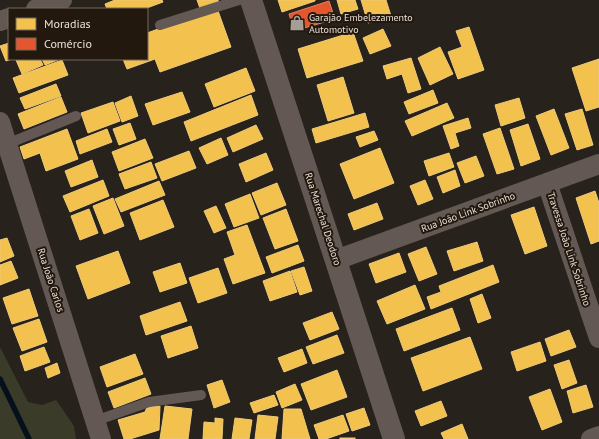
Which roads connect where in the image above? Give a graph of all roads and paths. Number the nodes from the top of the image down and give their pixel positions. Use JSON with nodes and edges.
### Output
{"nodes":[{"id":1,"x":62,"y":0,"type":"edge"},
{"id":2,"x":239,"y":0,"type":"edge"},
{"id":3,"x":251,"y":0,"type":"edge"},
{"id":4,"x":39,"y":8,"type":"edge"},
{"id":5,"x":160,"y":25,"type":"dead end"},
{"id":6,"x":76,"y":116,"type":"dead end"},
{"id":7,"x":0,"y":122,"type":"edge"},
{"id":8,"x":7,"y":144,"type":"junction"},
{"id":9,"x":599,"y":164,"type":"edge"},
{"id":10,"x":547,"y":183,"type":"junction"},
{"id":11,"x":336,"y":260,"type":"junction"},
{"id":12,"x":599,"y":338,"type":"edge"},
{"id":13,"x":200,"y":395,"type":"dead end"},
{"id":14,"x":98,"y":430,"type":"edge"},
{"id":15,"x":599,"y":436,"type":"edge"},
{"id":16,"x":394,"y":439,"type":"edge"},
{"id":17,"x":591,"y":439,"type":"edge"}],
"edges":[{"from":1,"to":4,"type":"street"},
{"from":2,"to":5,"type":"lane"},
{"from":3,"to":11,"type":"street","name":"Rua Marechal Deodoro"},
{"from":6,"to":8,"type":"lane"},
{"from":7,"to":8,"type":"street","name":"Rua João Carlos"},
{"from":8,"to":14,"type":"street","name":"Rua João Carlos"},
{"from":9,"to":10,"type":"street","name":"Rua João Link Sobrinho"},
{"from":10,"to":11,"type":"street","name":"Rua João Link Sobrinho"},
{"from":10,"to":12,"type":"street","name":"Travessa João Link Sobrinho"},
{"from":11,"to":16,"type":"street","name":"Rua Marechal Deodoro"},
{"from":13,"to":14,"type":"lane"},
{"from":15,"to":17,"type":"street"}]}
